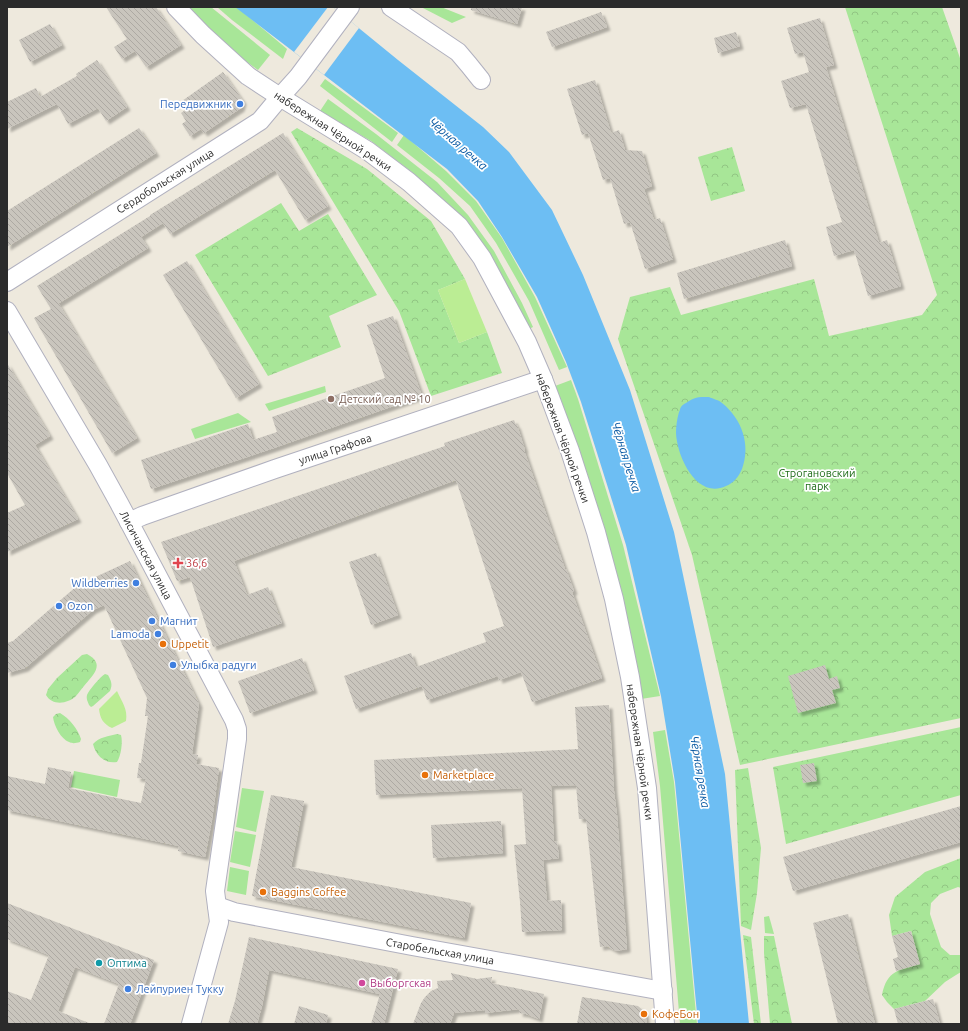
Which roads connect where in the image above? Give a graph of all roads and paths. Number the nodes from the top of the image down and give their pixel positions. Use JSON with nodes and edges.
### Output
{"nodes":[{"id":1,"x":176,"y":7,"type":"edge"},
{"id":2,"x":391,"y":7,"type":"edge"},
{"id":3,"x":348,"y":11,"type":"edge"},
{"id":4,"x":481,"y":80,"type":"dead end"},
{"id":5,"x":280,"y":97,"type":"junction"},
{"id":6,"x":7,"y":282,"type":"edge"},
{"id":7,"x":7,"y":311,"type":"edge"},
{"id":8,"x":543,"y":379,"type":"junction"},
{"id":9,"x":129,"y":522,"type":"junction"},
{"id":10,"x":217,"y":906,"type":"junction"},
{"id":11,"x":663,"y":991,"type":"junction"},
{"id":12,"x":191,"y":1024,"type":"edge"},
{"id":13,"x":665,"y":1024,"type":"edge"}],
"edges":[{"from":1,"to":5,"type":"street","name":"набережная Чёрной речки"},
{"from":2,"to":4,"type":"street"},
{"from":3,"to":5,"type":"street","name":"Сердобольская улица"},
{"from":5,"to":6,"type":"street","name":"Сердобольская улица"},
{"from":5,"to":8,"type":"street","name":"набережная Чёрной речки"},
{"from":7,"to":9,"type":"street","name":"Лисичанская улица"},
{"from":8,"to":9,"type":"street","name":"улица Графова"},
{"from":8,"to":11,"type":"street","name":"набережная Чёрной речки"},
{"from":9,"to":10,"type":"street","name":"Лисичанская улица"},
{"from":10,"to":11,"type":"street","name":"Старобельская улица"},
{"from":10,"to":12,"type":"street","name":"Лисичанская улица"},
{"from":11,"to":13,"type":"street","name":"набережная Чёрной речки"}]}
